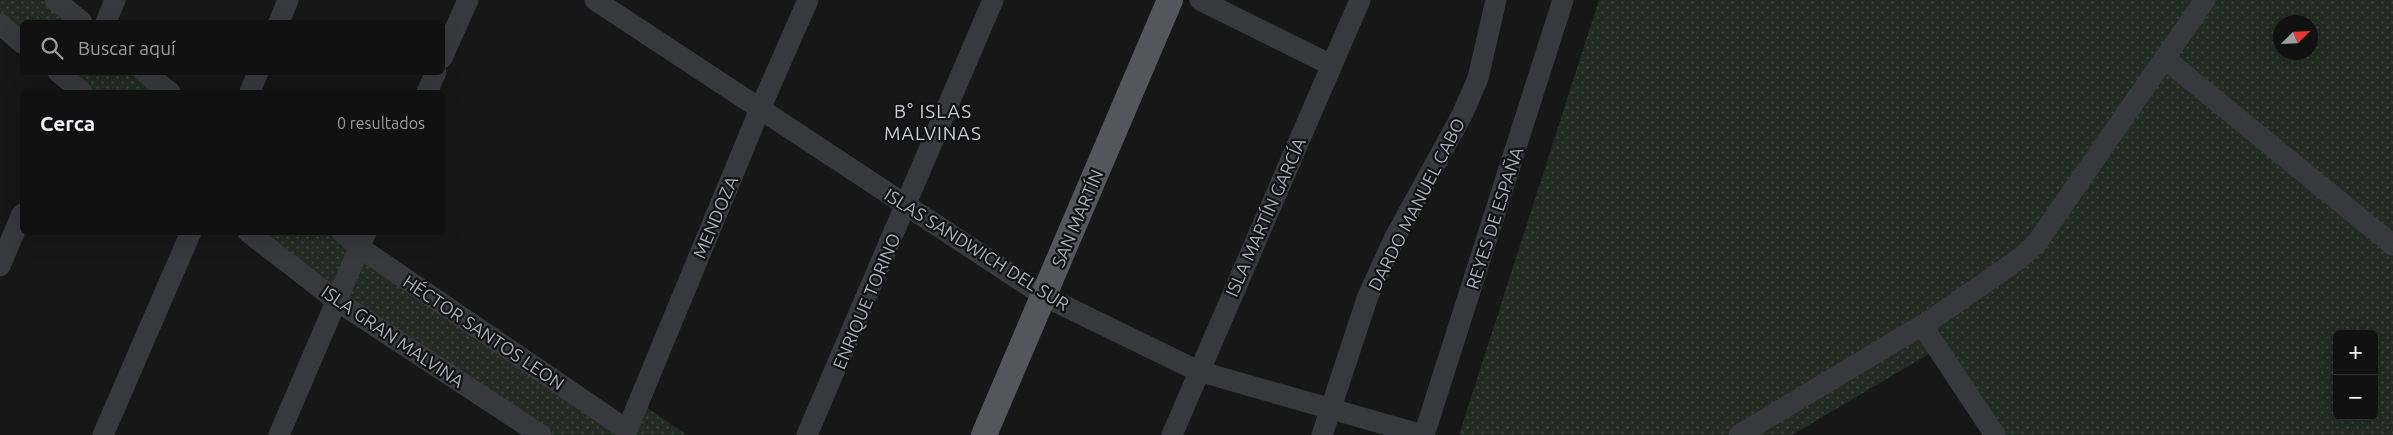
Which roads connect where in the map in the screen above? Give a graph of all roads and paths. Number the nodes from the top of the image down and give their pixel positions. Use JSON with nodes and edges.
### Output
{"nodes":[{"id":1,"x":54,"y":0,"type":"edge"},
{"id":2,"x":115,"y":0,"type":"edge"},
{"id":3,"x":288,"y":0,"type":"edge"},
{"id":4,"x":468,"y":0,"type":"edge"},
{"id":5,"x":595,"y":0,"type":"edge"},
{"id":6,"x":808,"y":0,"type":"edge"},
{"id":7,"x":993,"y":0,"type":"edge"},
{"id":8,"x":1170,"y":0,"type":"edge"},
{"id":9,"x":1200,"y":0,"type":"edge"},
{"id":10,"x":1360,"y":0,"type":"edge"},
{"id":11,"x":1496,"y":0,"type":"edge"},
{"id":12,"x":1563,"y":0,"type":"edge"},
{"id":13,"x":2205,"y":0,"type":"edge"},
{"id":14,"x":79,"y":20,"type":"edge"},
{"id":15,"x":107,"y":20,"type":"edge"},
{"id":16,"x":280,"y":20,"type":"edge"},
{"id":17,"x":0,"y":24,"type":"edge"},
{"id":18,"x":20,"y":41,"type":"edge"},
{"id":19,"x":445,"y":51,"type":"edge"},
{"id":20,"x":2164,"y":58,"type":"junction"},
{"id":21,"x":1331,"y":65,"type":"junction"},
{"id":22,"x":62,"y":75,"type":"edge"},
{"id":23,"x":148,"y":75,"type":"edge"},
{"id":24,"x":257,"y":75,"type":"edge"},
{"id":25,"x":435,"y":75,"type":"edge"},
{"id":26,"x":80,"y":87,"type":"edge"},
{"id":27,"x":167,"y":90,"type":"edge"},
{"id":28,"x":251,"y":90,"type":"edge"},
{"id":29,"x":428,"y":90,"type":"edge"},
{"id":30,"x":760,"y":108,"type":"junction"},
{"id":31,"x":907,"y":206,"type":"junction"},
{"id":32,"x":20,"y":218,"type":"edge"},
{"id":33,"x":189,"y":235,"type":"edge"},
{"id":34,"x":252,"y":235,"type":"edge"},
{"id":35,"x":350,"y":235,"type":"edge"},
{"id":36,"x":362,"y":240,"type":"edge"},
{"id":37,"x":2393,"y":246,"type":"edge"},
{"id":38,"x":2,"y":256,"type":"edge"},
{"id":39,"x":1044,"y":296,"type":"junction"},
{"id":40,"x":336,"y":301,"type":"junction"},
{"id":41,"x":1922,"y":325,"type":"junction"},
{"id":42,"x":1198,"y":371,"type":"junction"},
{"id":43,"x":1332,"y":410,"type":"junction"},
{"id":44,"x":626,"y":432,"type":"edge"},
{"id":45,"x":103,"y":435,"type":"edge"},
{"id":46,"x":279,"y":435,"type":"edge"},
{"id":47,"x":541,"y":435,"type":"edge"},
{"id":48,"x":808,"y":435,"type":"edge"},
{"id":49,"x":984,"y":435,"type":"edge"},
{"id":50,"x":1172,"y":435,"type":"edge"},
{"id":51,"x":1322,"y":435,"type":"edge"},
{"id":52,"x":1423,"y":435,"type":"edge"},
{"id":53,"x":1739,"y":435,"type":"edge"},
{"id":54,"x":1995,"y":435,"type":"edge"}],
"edges":[{"from":1,"to":14,"type":"street"},
{"from":2,"to":15,"type":"street"},
{"from":3,"to":16,"type":"street"},
{"from":4,"to":19,"type":"street"},
{"from":5,"to":30,"type":"street","name":"ISLAS SANDWICH DEL SUR"},
{"from":6,"to":30,"type":"street","name":"MENDOZA"},
{"from":7,"to":31,"type":"street","name":"ENRIQUE TORINO"},
{"from":8,"to":39,"type":"main road","name":"SAN MARTÍN"},
{"from":9,"to":21,"type":"street"},
{"from":10,"to":21,"type":"street","name":"ISLA MARTÍN GARCÍA"},
{"from":11,"to":43,"type":"street","name":"DARDO MANUEL CABO"},
{"from":12,"to":52,"type":"street","name":"REYES DE ESPAÑA"},
{"from":13,"to":20,"type":"street"},
{"from":17,"to":18,"type":"street"},
{"from":20,"to":37,"type":"street"},
{"from":20,"to":41,"type":"street"},
{"from":21,"to":42,"type":"street","name":"ISLA MARTÍN GARCÍA"},
{"from":22,"to":26,"type":"street"},
{"from":23,"to":27,"type":"street"},
{"from":24,"to":28,"type":"street"},
{"from":25,"to":29,"type":"street"},
{"from":30,"to":31,"type":"street","name":"ISLAS SANDWICH DEL SUR"},
{"from":30,"to":44,"type":"street","name":"MENDOZA"},
{"from":31,"to":39,"type":"street","name":"ISLAS SANDWICH DEL SUR"},
{"from":31,"to":48,"type":"street","name":"ENRIQUE TORINO"},
{"from":32,"to":38,"type":"street"},
{"from":33,"to":45,"type":"street"},
{"from":34,"to":40,"type":"street","name":"ISLA GRAN MALVINA"},
{"from":35,"to":36,"type":"street","name":"HÉCTOR SANTOS LEON"},
{"from":36,"to":40,"type":"street"},
{"from":36,"to":44,"type":"street","name":"HÉCTOR SANTOS LEON"},
{"from":39,"to":42,"type":"street","name":"ISLAS SANDWICH DEL SUR"},
{"from":39,"to":49,"type":"main road","name":"SAN MARTÍN"},
{"from":40,"to":46,"type":"street"},
{"from":40,"to":47,"type":"street","name":"ISLA GRAN MALVINA"},
{"from":41,"to":53,"type":"street"},
{"from":41,"to":54,"type":"street"},
{"from":42,"to":43,"type":"street","name":"ISLAS SANDWICH DEL SUR"},
{"from":42,"to":50,"type":"street","name":"ISLA MARTÍN GARCÍA"},
{"from":43,"to":51,"type":"street","name":"DARDO MANUEL CABO"},
{"from":43,"to":52,"type":"street","name":"ISLAS SANDWICH DEL SUR"}]}
